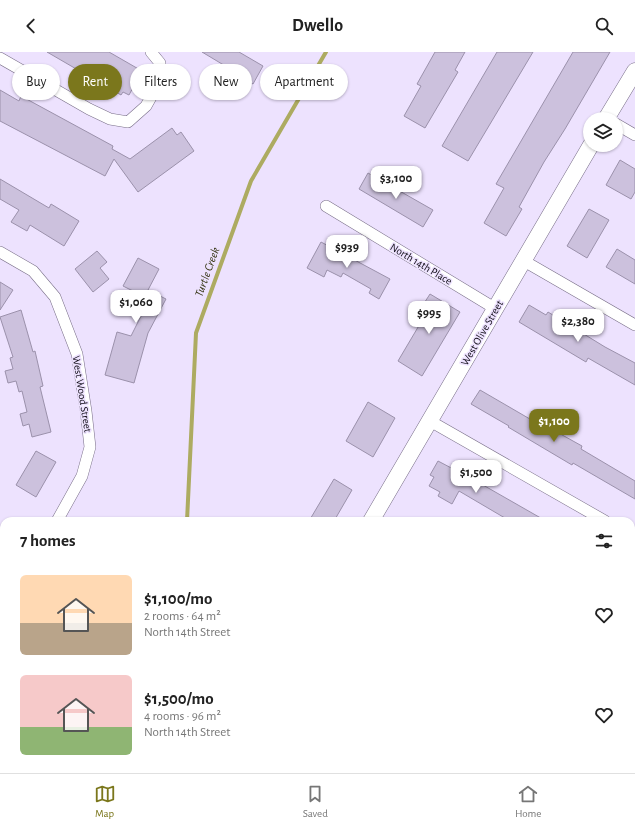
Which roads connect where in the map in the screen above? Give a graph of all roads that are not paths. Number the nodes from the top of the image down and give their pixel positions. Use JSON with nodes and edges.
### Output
{"nodes":[{"id":1,"x":151,"y":52,"type":"edge"},
{"id":2,"x":0,"y":58,"type":"edge"},
{"id":3,"x":635,"y":71,"type":"edge"},
{"id":4,"x":611,"y":112,"type":"edge"},
{"id":5,"x":623,"y":128,"type":"edge"},
{"id":6,"x":635,"y":135,"type":"edge"},
{"id":7,"x":587,"y":152,"type":"edge"},
{"id":8,"x":326,"y":206,"type":"dead end"},
{"id":9,"x":0,"y":252,"type":"edge"},
{"id":10,"x":524,"y":261,"type":"junction"},
{"id":11,"x":496,"y":309,"type":"junction"},
{"id":12,"x":635,"y":325,"type":"edge"},
{"id":13,"x":430,"y":421,"type":"junction"},
{"id":14,"x":59,"y":517,"type":"edge"},
{"id":15,"x":373,"y":517,"type":"edge"},
{"id":16,"x":598,"y":517,"type":"edge"}],
"edges":[{"from":1,"to":2,"type":"street"},
{"from":3,"to":4,"type":"main road"},
{"from":5,"to":6,"type":"street"},
{"from":7,"to":10,"type":"main road","name":"West Olive Street"},
{"from":8,"to":11,"type":"street","name":"North 14th Place"},
{"from":9,"to":14,"type":"street","name":"West Wood Street"},
{"from":10,"to":11,"type":"main road","name":"West Olive Street"},
{"from":10,"to":12,"type":"street"},
{"from":11,"to":13,"type":"main road","name":"West Olive Street"},
{"from":13,"to":15,"type":"main road","name":"West Olive Street"},
{"from":13,"to":16,"type":"street"}]}
